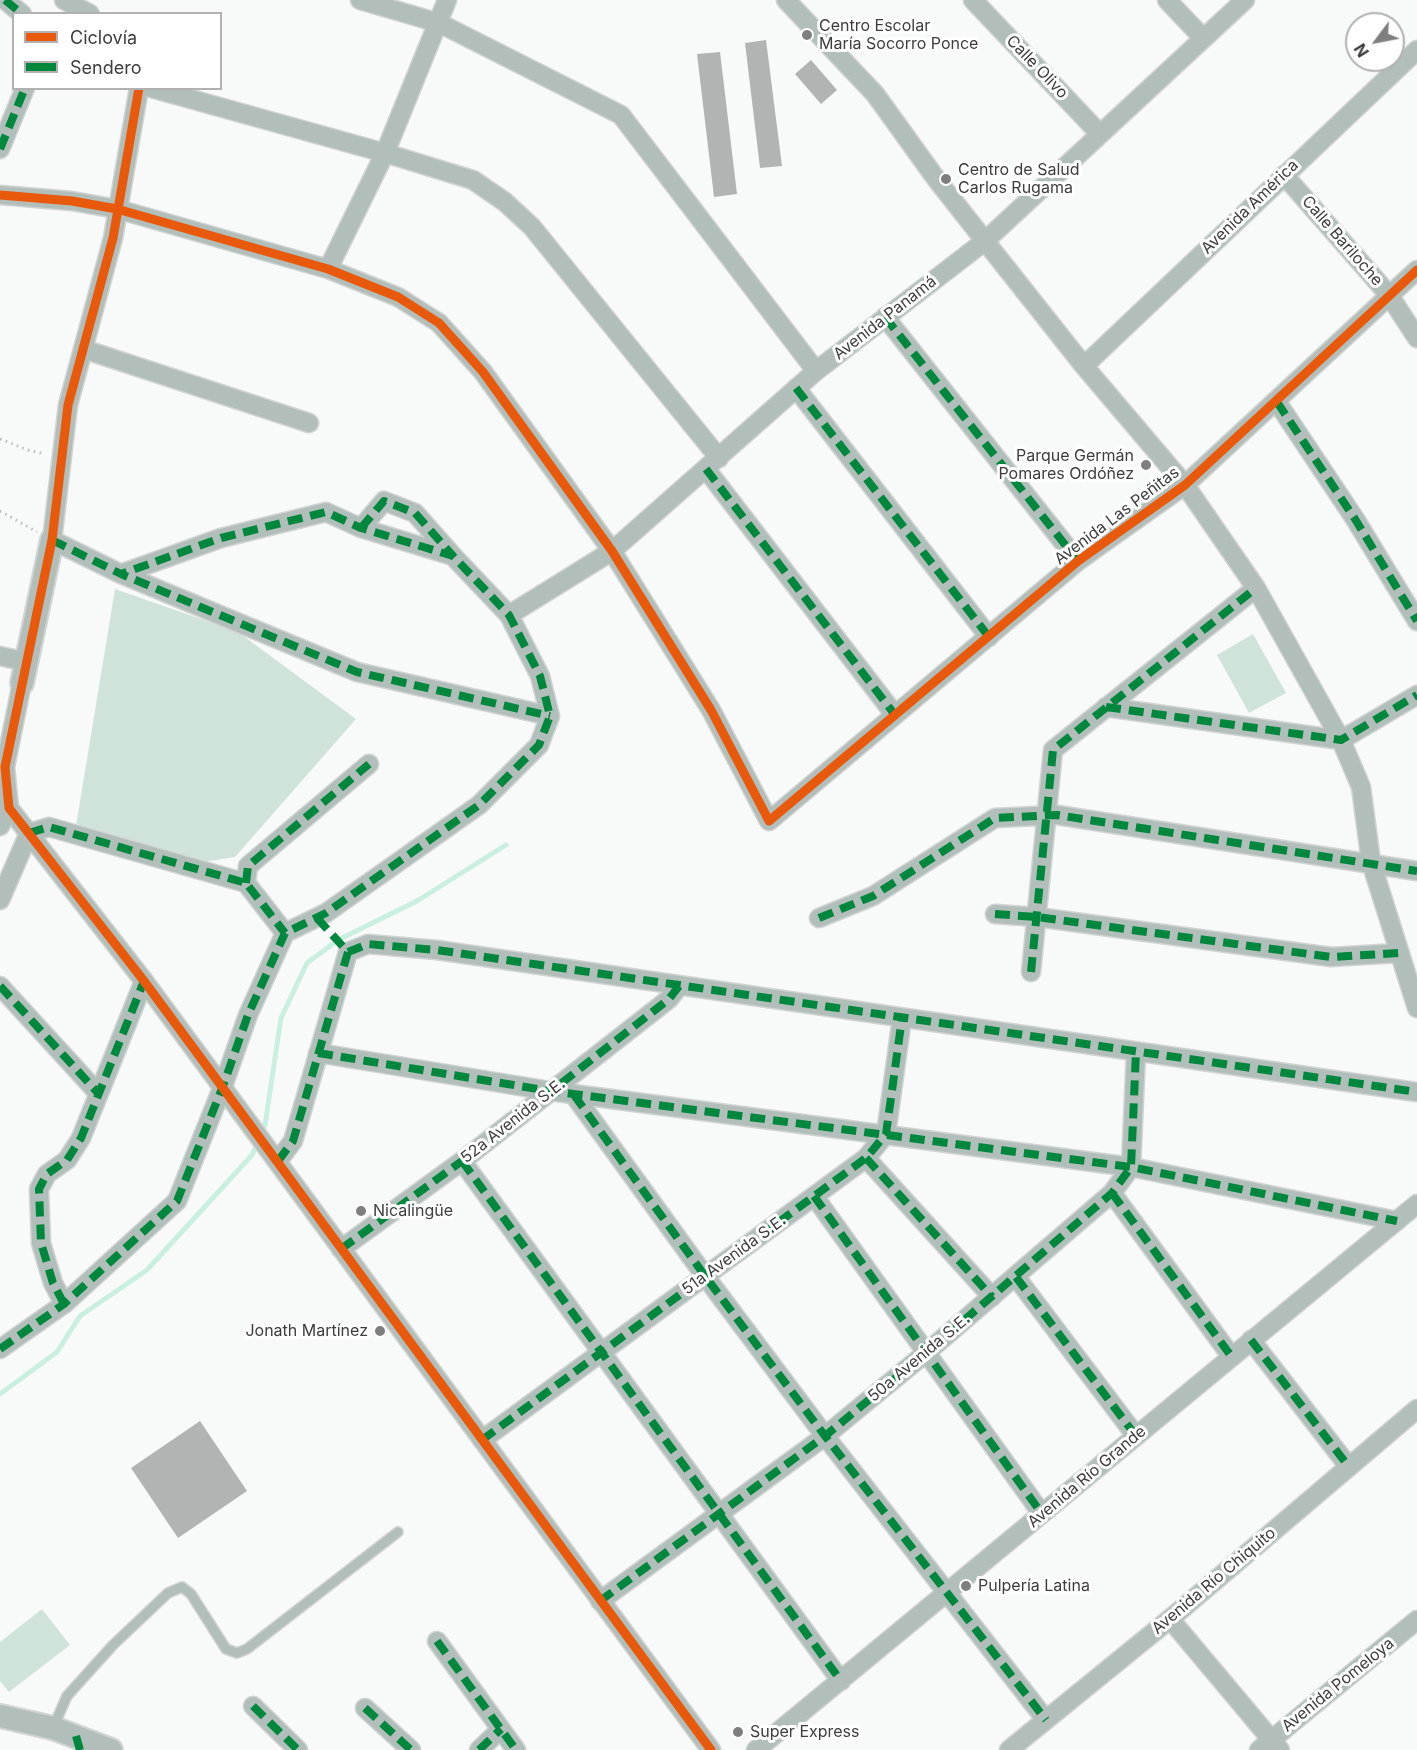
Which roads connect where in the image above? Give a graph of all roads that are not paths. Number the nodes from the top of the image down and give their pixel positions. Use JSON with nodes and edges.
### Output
{"nodes":[{"id":1,"x":5,"y":0,"type":"edge"},
{"id":2,"x":64,"y":0,"type":"edge"},
{"id":3,"x":360,"y":0,"type":"edge"},
{"id":4,"x":447,"y":0,"type":"edge"},
{"id":5,"x":786,"y":0,"type":"edge"},
{"id":6,"x":973,"y":0,"type":"edge"},
{"id":7,"x":1167,"y":0,"type":"edge"},
{"id":8,"x":1245,"y":0,"type":"edge"},
{"id":9,"x":20,"y":12,"type":"edge"},
{"id":10,"x":86,"y":12,"type":"edge"},
{"id":11,"x":439,"y":23,"type":"junction"},
{"id":12,"x":1203,"y":38,"type":"junction"},
{"id":13,"x":1417,"y":50,"type":"edge"},
{"id":14,"x":23,"y":90,"type":"edge"},
{"id":15,"x":139,"y":90,"type":"edge"},
{"id":16,"x":158,"y":90,"type":"edge"},
{"id":17,"x":1100,"y":134,"type":"junction"},
{"id":18,"x":0,"y":149,"type":"edge"},
{"id":19,"x":385,"y":153,"type":"junction"},
{"id":20,"x":1284,"y":175,"type":"junction"},
{"id":21,"x":0,"y":195,"type":"edge"},
{"id":22,"x":117,"y":209,"type":"junction"},
{"id":23,"x":985,"y":241,"type":"junction"},
{"id":24,"x":328,"y":269,"type":"junction"},
{"id":25,"x":1417,"y":270,"type":"edge"},
{"id":26,"x":1389,"y":295,"type":"junction"},
{"id":27,"x":885,"y":317,"type":"junction"},
{"id":28,"x":1417,"y":338,"type":"edge"},
{"id":29,"x":83,"y":349,"type":"junction"},
{"id":30,"x":1084,"y":366,"type":"junction"},
{"id":31,"x":816,"y":371,"type":"junction"},
{"id":32,"x":796,"y":388,"type":"junction"},
{"id":33,"x":1277,"y":402,"type":"junction"},
{"id":34,"x":309,"y":423,"type":"dead end"},
{"id":35,"x":712,"y":464,"type":"junction"},
{"id":36,"x":1185,"y":485,"type":"junction"},
{"id":37,"x":361,"y":528,"type":"junction"},
{"id":38,"x":52,"y":540,"type":"junction"},
{"id":39,"x":612,"y":551,"type":"junction"},
{"id":40,"x":453,"y":556,"type":"junction"},
{"id":41,"x":1078,"y":561,"type":"junction"},
{"id":42,"x":121,"y":574,"type":"junction"},
{"id":43,"x":1256,"y":588,"type":"junction"},
{"id":44,"x":509,"y":615,"type":"junction"},
{"id":45,"x":1417,"y":621,"type":"edge"},
{"id":46,"x":990,"y":637,"type":"junction"},
{"id":47,"x":0,"y":656,"type":"edge"},
{"id":48,"x":25,"y":673,"type":"junction"},
{"id":49,"x":1417,"y":695,"type":"edge"},
{"id":50,"x":1106,"y":707,"type":"junction"},
{"id":51,"x":895,"y":715,"type":"junction"},
{"id":52,"x":550,"y":716,"type":"junction"},
{"id":53,"x":1341,"y":740,"type":"junction"},
{"id":54,"x":369,"y":764,"type":"dead end"},
{"id":55,"x":2,"y":766,"type":"edge"},
{"id":56,"x":9,"y":808,"type":"junction"},
{"id":57,"x":1046,"y":816,"type":"junction"},
{"id":58,"x":0,"y":826,"type":"edge"},
{"id":59,"x":29,"y":834,"type":"junction"},
{"id":60,"x":1371,"y":862,"type":"junction"},
{"id":61,"x":1417,"y":871,"type":"edge"},
{"id":62,"x":246,"y":883,"type":"junction"},
{"id":63,"x":0,"y":900,"type":"edge"},
{"id":64,"x":996,"y":914,"type":"dead end"},
{"id":65,"x":1037,"y":917,"type":"junction"},
{"id":66,"x":819,"y":918,"type":"dead end"},
{"id":67,"x":285,"y":933,"type":"junction"},
{"id":68,"x":1399,"y":952,"type":"junction"},
{"id":69,"x":1031,"y":972,"type":"dead end"},
{"id":70,"x":144,"y":981,"type":"junction"},
{"id":71,"x":0,"y":986,"type":"edge"},
{"id":72,"x":679,"y":986,"type":"junction"},
{"id":73,"x":1417,"y":1008,"type":"edge"},
{"id":74,"x":902,"y":1018,"type":"junction"},
{"id":75,"x":1136,"y":1052,"type":"junction"},
{"id":76,"x":318,"y":1053,"type":"junction"},
{"id":77,"x":223,"y":1086,"type":"junction"},
{"id":78,"x":550,"y":1091,"type":"junction"},
{"id":79,"x":1417,"y":1092,"type":"edge"},
{"id":80,"x":98,"y":1093,"type":"junction"},
{"id":81,"x":574,"y":1095,"type":"junction"},
{"id":82,"x":886,"y":1134,"type":"junction"},
{"id":83,"x":866,"y":1158,"type":"junction"},
{"id":84,"x":278,"y":1161,"type":"junction"},
{"id":85,"x":462,"y":1161,"type":"junction"},
{"id":86,"x":1131,"y":1167,"type":"junction"},
{"id":87,"x":1112,"y":1193,"type":"junction"},
{"id":88,"x":814,"y":1196,"type":"junction"},
{"id":89,"x":1417,"y":1204,"type":"edge"},
{"id":90,"x":1397,"y":1221,"type":"junction"},
{"id":91,"x":340,"y":1249,"type":"junction"},
{"id":92,"x":705,"y":1276,"type":"junction"},
{"id":93,"x":1016,"y":1277,"type":"junction"},
{"id":94,"x":992,"y":1297,"type":"junction"},
{"id":95,"x":64,"y":1304,"type":"junction"},
{"id":96,"x":1251,"y":1340,"type":"junction"},
{"id":97,"x":0,"y":1349,"type":"edge"},
{"id":98,"x":927,"y":1352,"type":"junction"},
{"id":99,"x":601,"y":1353,"type":"junction"},
{"id":100,"x":1231,"y":1356,"type":"junction"},
{"id":101,"x":1417,"y":1409,"type":"edge"},
{"id":102,"x":825,"y":1436,"type":"junction"},
{"id":103,"x":1136,"y":1436,"type":"junction"},
{"id":104,"x":482,"y":1440,"type":"junction"},
{"id":105,"x":1349,"y":1467,"type":"junction"},
{"id":106,"x":719,"y":1513,"type":"junction"},
{"id":107,"x":1042,"y":1514,"type":"junction"},
{"id":108,"x":398,"y":1532,"type":"dead end"},
{"id":109,"x":945,"y":1593,"type":"junction"},
{"id":110,"x":600,"y":1600,"type":"junction"},
{"id":111,"x":1170,"y":1619,"type":"junction"},
{"id":112,"x":1417,"y":1620,"type":"edge"},
{"id":113,"x":436,"y":1641,"type":"dead end"},
{"id":114,"x":841,"y":1682,"type":"junction"},
{"id":115,"x":253,"y":1706,"type":"dead end"},
{"id":116,"x":365,"y":1708,"type":"dead end"},
{"id":117,"x":0,"y":1716,"type":"edge"},
{"id":118,"x":1046,"y":1720,"type":"junction"},
{"id":119,"x":53,"y":1728,"type":"junction"},
{"id":120,"x":501,"y":1729,"type":"junction"},
{"id":121,"x":78,"y":1743,"type":"edge"},
{"id":122,"x":1271,"y":1747,"type":"edge"},
{"id":123,"x":111,"y":1750,"type":"edge"},
{"id":124,"x":298,"y":1750,"type":"edge"},
{"id":125,"x":411,"y":1750,"type":"edge"},
{"id":126,"x":479,"y":1750,"type":"edge"},
{"id":127,"x":516,"y":1750,"type":"edge"},
{"id":128,"x":711,"y":1750,"type":"edge"},
{"id":129,"x":756,"y":1750,"type":"edge"},
{"id":130,"x":1009,"y":1750,"type":"edge"}],
"edges":[{"from":1,"to":9,"type":"street"},
{"from":2,"to":10,"type":"street"},
{"from":3,"to":11,"type":"street"},
{"from":4,"to":11,"type":"street"},
{"from":5,"to":23,"type":"street"},
{"from":6,"to":17,"type":"street","name":"Calle Olivo"},
{"from":7,"to":12,"type":"street"},
{"from":8,"to":12,"type":"street","name":"Avenida Panamá"},
{"from":11,"to":19,"type":"street"},
{"from":11,"to":31,"type":"street"},
{"from":12,"to":17,"type":"street","name":"Avenida Panamá"},
{"from":13,"to":20,"type":"street","name":"Avenida América"},
{"from":14,"to":18,"type":"street"},
{"from":15,"to":22,"type":"street"},
{"from":16,"to":19,"type":"street"},
{"from":17,"to":23,"type":"street","name":"Avenida Panamá"},
{"from":19,"to":24,"type":"street"},
{"from":19,"to":35,"type":"street"},
{"from":20,"to":26,"type":"street","name":"Calle Bariloche"},
{"from":20,"to":30,"type":"street","name":"Avenida América"},
{"from":21,"to":22,"type":"street"},
{"from":22,"to":24,"type":"street"},
{"from":22,"to":29,"type":"street"},
{"from":23,"to":27,"type":"street","name":"Avenida Panamá"},
{"from":23,"to":30,"type":"street"},
{"from":24,"to":39,"type":"street"},
{"from":25,"to":26,"type":"street","name":"Avenida Las Peñitas"},
{"from":26,"to":28,"type":"street","name":"Calle Bariloche"},
{"from":26,"to":33,"type":"street","name":"Avenida Las Peñitas"},
{"from":27,"to":31,"type":"street","name":"Avenida Panamá"},
{"from":27,"to":41,"type":"street"},
{"from":29,"to":34,"type":"street"},
{"from":29,"to":38,"type":"street"},
{"from":30,"to":36,"type":"street"},
{"from":31,"to":32,"type":"street","name":"Avenida Panamá"},
{"from":32,"to":35,"type":"street","name":"Avenida Panamá"},
{"from":32,"to":46,"type":"street"},
{"from":33,"to":36,"type":"street","name":"Avenida Las Peñitas"},
{"from":33,"to":45,"type":"street"},
{"from":35,"to":39,"type":"street","name":"Avenida Panamá"},
{"from":35,"to":51,"type":"street"},
{"from":36,"to":41,"type":"street","name":"Avenida Las Peñitas"},
{"from":36,"to":43,"type":"street"},
{"from":37,"to":40,"type":"street"},
{"from":37,"to":40,"type":"street"},
{"from":37,"to":42,"type":"street"},
{"from":38,"to":42,"type":"street"},
{"from":38,"to":48,"type":"street"},
{"from":39,"to":44,"type":"street","name":"Avenida Panamá"},
{"from":39,"to":51,"type":"street","name":"Avenida Las Peñitas"},
{"from":40,"to":44,"type":"street"},
{"from":41,"to":46,"type":"street","name":"Avenida Las Peñitas"},
{"from":42,"to":52,"type":"street"},
{"from":43,"to":50,"type":"street"},
{"from":43,"to":53,"type":"street"},
{"from":44,"to":52,"type":"street"},
{"from":46,"to":51,"type":"street","name":"Avenida Las Peñitas"},
{"from":47,"to":48,"type":"street"},
{"from":48,"to":55,"type":"street"},
{"from":49,"to":53,"type":"street"},
{"from":50,"to":53,"type":"street"},
{"from":50,"to":57,"type":"street"},
{"from":52,"to":67,"type":"street"},
{"from":53,"to":60,"type":"street"},
{"from":54,"to":62,"type":"street"},
{"from":55,"to":56,"type":"street"},
{"from":56,"to":58,"type":"street"},
{"from":56,"to":59,"type":"street"},
{"from":57,"to":60,"type":"street"},
{"from":57,"to":65,"type":"street"},
{"from":57,"to":66,"type":"street"},
{"from":59,"to":62,"type":"street"},
{"from":59,"to":63,"type":"street"},
{"from":59,"to":70,"type":"street"},
{"from":60,"to":61,"type":"street"},
{"from":60,"to":68,"type":"street"},
{"from":62,"to":67,"type":"street"},
{"from":64,"to":65,"type":"street"},
{"from":65,"to":68,"type":"street"},
{"from":65,"to":69,"type":"street"},
{"from":67,"to":77,"type":"street"},
{"from":68,"to":73,"type":"street"},
{"from":70,"to":77,"type":"street"},
{"from":70,"to":80,"type":"street"},
{"from":71,"to":80,"type":"street"},
{"from":72,"to":74,"type":"street"},
{"from":72,"to":76,"type":"street"},
{"from":72,"to":78,"type":"street","name":"52a Avenida S.E."},
{"from":74,"to":75,"type":"street"},
{"from":74,"to":82,"type":"street"},
{"from":75,"to":79,"type":"street"},
{"from":75,"to":86,"type":"street"},
{"from":76,"to":78,"type":"street"},
{"from":76,"to":84,"type":"street"},
{"from":77,"to":84,"type":"street"},
{"from":77,"to":95,"type":"street"},
{"from":78,"to":81,"type":"street"},
{"from":78,"to":85,"type":"street","name":"52a Avenida S.E."},
{"from":80,"to":95,"type":"street"},
{"from":81,"to":82,"type":"street"},
{"from":81,"to":92,"type":"street"},
{"from":82,"to":83,"type":"street","name":"51a Avenida S.E."},
{"from":82,"to":86,"type":"street"},
{"from":83,"to":88,"type":"street","name":"51a Avenida S.E."},
{"from":83,"to":94,"type":"street"},
{"from":84,"to":91,"type":"street"},
{"from":85,"to":91,"type":"street","name":"52a Avenida S.E."},
{"from":85,"to":99,"type":"street"},
{"from":86,"to":87,"type":"street","name":"50a Avenida S.E."},
{"from":86,"to":90,"type":"street"},
{"from":87,"to":93,"type":"street","name":"50a Avenida S.E."},
{"from":87,"to":100,"type":"street"},
{"from":88,"to":92,"type":"street","name":"51a Avenida S.E."},
{"from":88,"to":98,"type":"street"},
{"from":89,"to":90,"type":"street","name":"Avenida Río Grande"},
{"from":90,"to":96,"type":"street","name":"Avenida Río Grande"},
{"from":91,"to":104,"type":"street"},
{"from":92,"to":99,"type":"street","name":"51a Avenida S.E."},
{"from":92,"to":102,"type":"street"},
{"from":93,"to":94,"type":"street","name":"50a Avenida S.E."},
{"from":93,"to":103,"type":"street"},
{"from":94,"to":98,"type":"street","name":"50a Avenida S.E."},
{"from":95,"to":97,"type":"street"},
{"from":96,"to":100,"type":"street","name":"Avenida Río Grande"},
{"from":96,"to":105,"type":"street"},
{"from":98,"to":102,"type":"street","name":"50a Avenida S.E."},
{"from":98,"to":107,"type":"street"},
{"from":99,"to":104,"type":"street","name":"51a Avenida S.E."},
{"from":99,"to":106,"type":"street"},
{"from":100,"to":103,"type":"street","name":"Avenida Río Grande"},
{"from":101,"to":105,"type":"street","name":"Avenida Río Chiquito"},
{"from":102,"to":106,"type":"street","name":"50a Avenida S.E."},
{"from":102,"to":109,"type":"street"},
{"from":103,"to":107,"type":"street","name":"Avenida Río Grande"},
{"from":104,"to":110,"type":"street"},
{"from":105,"to":111,"type":"street","name":"Avenida Río Chiquito"},
{"from":106,"to":110,"type":"street","name":"50a Avenida S.E."},
{"from":106,"to":114,"type":"street"},
{"from":107,"to":109,"type":"street","name":"Avenida Río Grande"},
{"from":108,"to":119,"type":"lane"},
{"from":109,"to":114,"type":"street","name":"Avenida Río Grande"},
{"from":109,"to":118,"type":"street"},
{"from":110,"to":128,"type":"street"},
{"from":111,"to":118,"type":"street","name":"Avenida Río Chiquito"},
{"from":111,"to":122,"type":"street"},
{"from":112,"to":122,"type":"street","name":"Avenida Pomeloya"},
{"from":113,"to":120,"type":"street"},
{"from":114,"to":129,"type":"street","name":"Avenida Río Grande"},
{"from":115,"to":124,"type":"street"},
{"from":116,"to":125,"type":"street"},
{"from":117,"to":119,"type":"street"},
{"from":118,"to":130,"type":"street","name":"Avenida Río Chiquito"},
{"from":119,"to":121,"type":"street"},
{"from":120,"to":126,"type":"street"},
{"from":120,"to":127,"type":"street"},
{"from":121,"to":123,"type":"street"}]}
